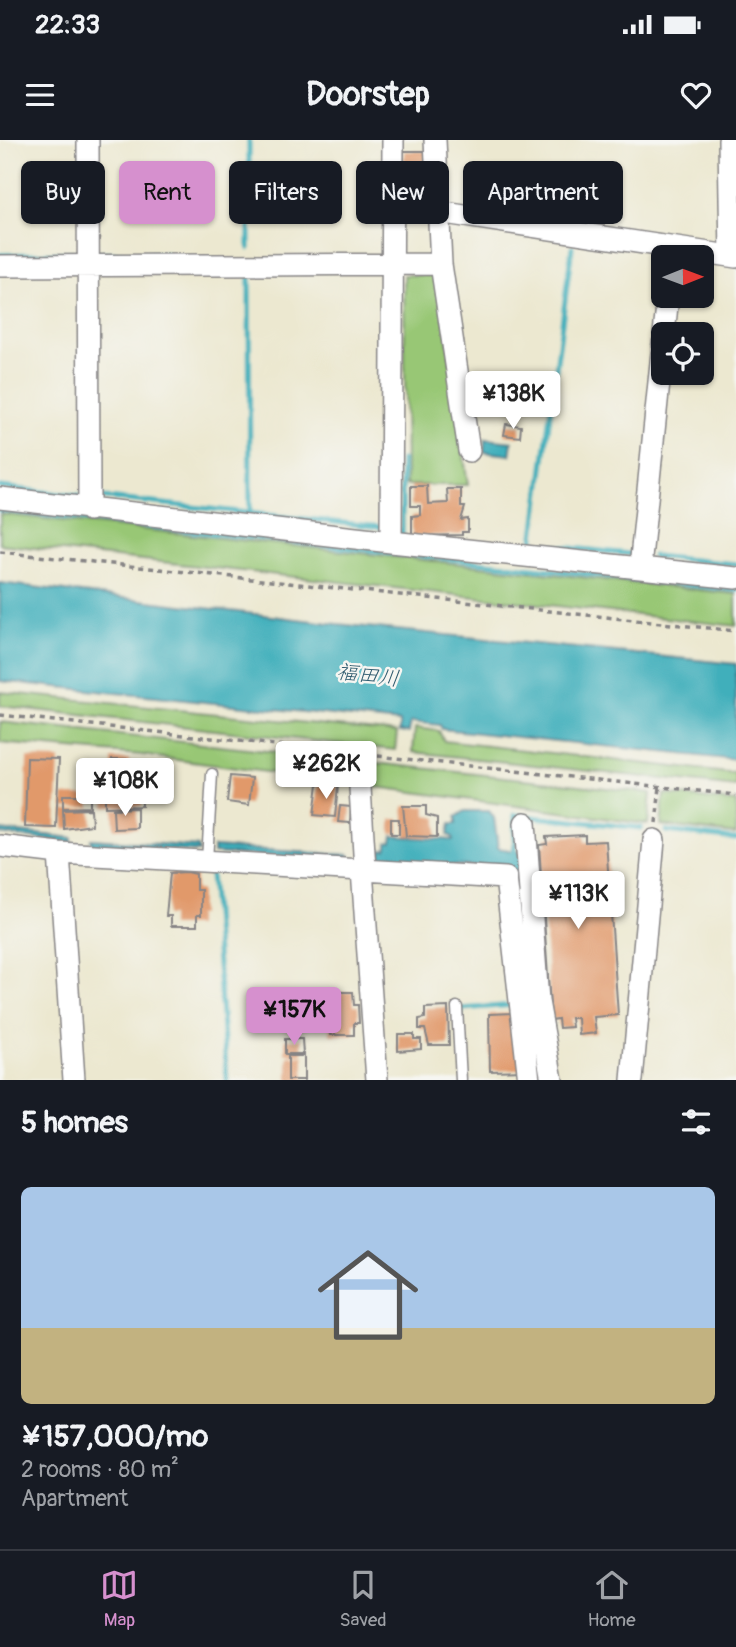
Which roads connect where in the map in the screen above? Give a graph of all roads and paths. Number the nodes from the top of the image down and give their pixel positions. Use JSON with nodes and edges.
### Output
{"nodes":[{"id":1,"x":88,"y":140,"type":"edge"},
{"id":2,"x":393,"y":140,"type":"edge"},
{"id":3,"x":435,"y":140,"type":"edge"},
{"id":4,"x":729,"y":140,"type":"edge"},
{"id":5,"x":436,"y":161,"type":"edge"},
{"id":6,"x":449,"y":214,"type":"edge"},
{"id":7,"x":439,"y":224,"type":"edge"},
{"id":8,"x":651,"y":248,"type":"edge"},
{"id":9,"x":714,"y":255,"type":"edge"},
{"id":10,"x":734,"y":257,"type":"edge"},
{"id":11,"x":441,"y":264,"type":"junction"},
{"id":12,"x":0,"y":265,"type":"edge"},
{"id":13,"x":393,"y":265,"type":"junction"},
{"id":14,"x":88,"y":266,"type":"junction"},
{"id":15,"x":659,"y":385,"type":"edge"},
{"id":16,"x":469,"y":451,"type":"dead end"},
{"id":17,"x":0,"y":498,"type":"edge"},
{"id":18,"x":89,"y":510,"type":"junction"},
{"id":19,"x":391,"y":542,"type":"junction"},
{"id":20,"x":0,"y":552,"type":"edge"},
{"id":21,"x":640,"y":568,"type":"junction"},
{"id":22,"x":736,"y":578,"type":"edge"},
{"id":23,"x":736,"y":631,"type":"edge"},
{"id":24,"x":0,"y":715,"type":"edge"},
{"id":25,"x":212,"y":774,"type":"dead end"},
{"id":26,"x":660,"y":787,"type":"junction"},
{"id":27,"x":360,"y":788,"type":"dead end"},
{"id":28,"x":736,"y":795,"type":"edge"},
{"id":29,"x":525,"y":823,"type":"dead end"},
{"id":30,"x":654,"y":840,"type":"joint"},
{"id":31,"x":0,"y":846,"type":"edge"},
{"id":32,"x":59,"y":853,"type":"junction"},
{"id":33,"x":207,"y":861,"type":"junction"},
{"id":34,"x":363,"y":870,"type":"junction"},
{"id":35,"x":457,"y":1007,"type":"dead end"},
{"id":36,"x":74,"y":1080,"type":"edge"},
{"id":37,"x":377,"y":1080,"type":"edge"},
{"id":38,"x":461,"y":1080,"type":"edge"},
{"id":39,"x":528,"y":1080,"type":"edge"},
{"id":40,"x":552,"y":1080,"type":"edge"},
{"id":41,"x":632,"y":1080,"type":"edge"}],
"edges":[{"from":1,"to":14,"type":"street"},
{"from":2,"to":13,"type":"street"},
{"from":3,"to":5,"type":"street"},
{"from":4,"to":10,"type":"street"},
{"from":6,"to":8,"type":"street"},
{"from":7,"to":11,"type":"street"},
{"from":9,"to":10,"type":"street"},
{"from":11,"to":13,"type":"street"},
{"from":11,"to":16,"type":"street"},
{"from":12,"to":14,"type":"street"},
{"from":13,"to":14,"type":"street"},
{"from":13,"to":19,"type":"street"},
{"from":14,"to":18,"type":"street"},
{"from":15,"to":21,"type":"street"},
{"from":17,"to":18,"type":"street"},
{"from":18,"to":19,"type":"street"},
{"from":19,"to":21,"type":"street"},
{"from":20,"to":23,"type":"path"},
{"from":21,"to":22,"type":"street"},
{"from":24,"to":26,"type":"path"},
{"from":25,"to":33,"type":"lane"},
{"from":26,"to":28,"type":"path"},
{"from":26,"to":30,"type":"path"},
{"from":27,"to":34,"type":"street"},
{"from":29,"to":40,"type":"street"},
{"from":30,"to":41,"type":"street"},
{"from":31,"to":32,"type":"street"},
{"from":32,"to":33,"type":"street"},
{"from":32,"to":36,"type":"street"},
{"from":33,"to":34,"type":"street"},
{"from":34,"to":37,"type":"street"},
{"from":34,"to":39,"type":"street"},
{"from":35,"to":38,"type":"lane"}]}
